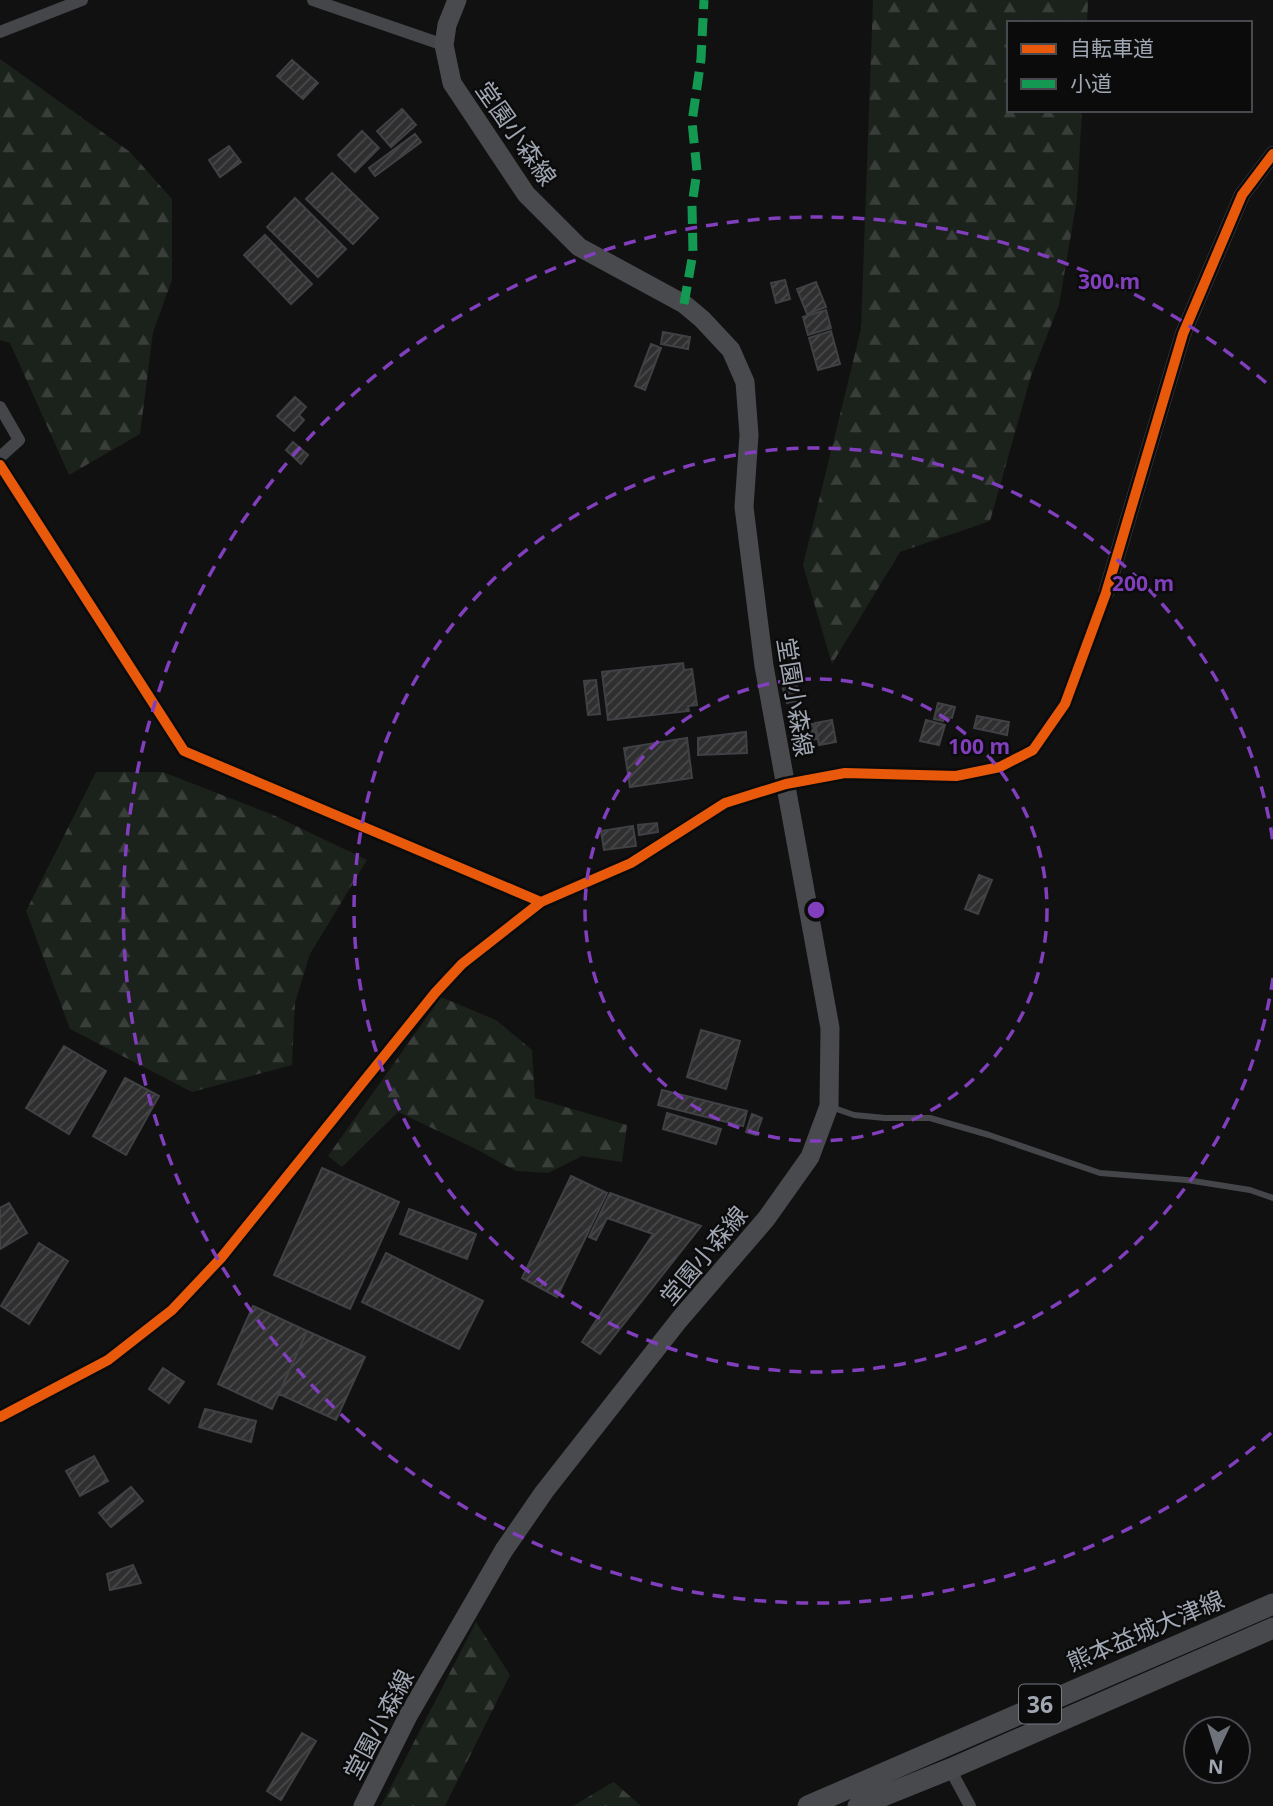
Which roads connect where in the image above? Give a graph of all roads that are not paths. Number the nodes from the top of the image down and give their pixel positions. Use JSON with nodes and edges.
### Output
{"nodes":[{"id":1,"x":82,"y":0,"type":"edge"},
{"id":2,"x":313,"y":0,"type":"edge"},
{"id":3,"x":457,"y":0,"type":"edge"},
{"id":4,"x":0,"y":32,"type":"edge"},
{"id":5,"x":444,"y":45,"type":"junction"},
{"id":6,"x":1273,"y":154,"type":"edge"},
{"id":7,"x":0,"y":407,"type":"edge"},
{"id":8,"x":0,"y":457,"type":"edge"},
{"id":9,"x":0,"y":465,"type":"edge"},
{"id":10,"x":1106,"y":593,"type":"joint"},
{"id":11,"x":786,"y":784,"type":"junction"},
{"id":12,"x":541,"y":902,"type":"junction"},
{"id":13,"x":829,"y":1106,"type":"junction"},
{"id":14,"x":1273,"y":1198,"type":"edge"},
{"id":15,"x":0,"y":1417,"type":"edge"},
{"id":16,"x":1273,"y":1604,"type":"edge"},
{"id":17,"x":1273,"y":1628,"type":"edge"},
{"id":18,"x":950,"y":1769,"type":"junction"},
{"id":19,"x":363,"y":1806,"type":"edge"},
{"id":20,"x":808,"y":1806,"type":"edge"},
{"id":21,"x":858,"y":1806,"type":"edge"},
{"id":22,"x":970,"y":1806,"type":"edge"}],
"edges":[{"from":1,"to":4,"type":"street"},
{"from":2,"to":5,"type":"street"},
{"from":3,"to":5,"type":"main road","name":"堂園小森線"},
{"from":5,"to":11,"type":"main road","name":"堂園小森線"},
{"from":6,"to":10,"type":"street"},
{"from":7,"to":8,"type":"street"},
{"from":9,"to":12,"type":"street"},
{"from":10,"to":11,"type":"street"},
{"from":11,"to":12,"type":"street"},
{"from":11,"to":13,"type":"main road","name":"堂園小森線"},
{"from":12,"to":15,"type":"street"},
{"from":13,"to":14,"type":"lane"},
{"from":13,"to":19,"type":"main road","name":"堂園小森線"},
{"from":16,"to":20,"type":"main road","name":"熊本益城大津線","number":"36"},
{"from":17,"to":18,"type":"main road","name":"熊本益城大津線","number":"36"},
{"from":18,"to":21,"type":"main road","name":"熊本益城大津線","number":"36"},
{"from":18,"to":22,"type":"street"}]}
